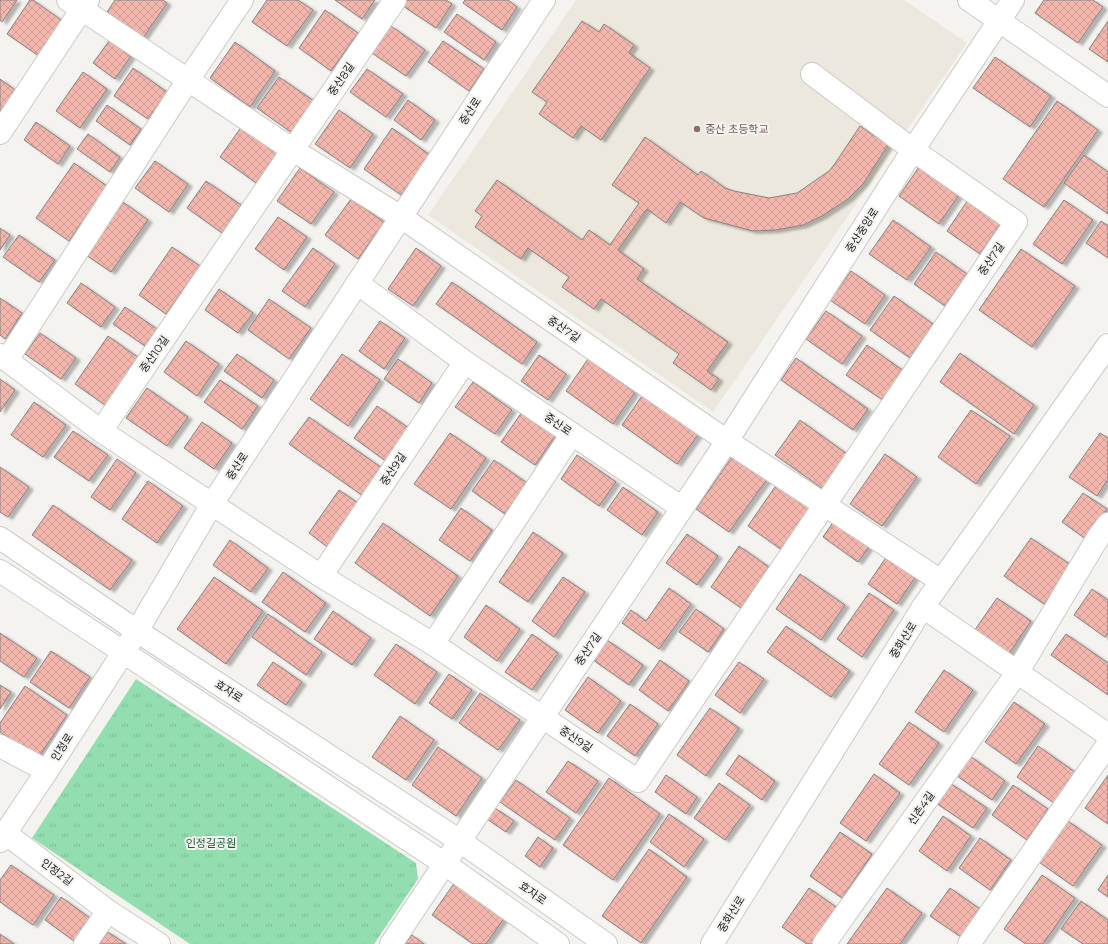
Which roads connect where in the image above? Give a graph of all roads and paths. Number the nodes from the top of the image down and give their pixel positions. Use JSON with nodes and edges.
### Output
{"nodes":[{"id":1,"x":242,"y":0,"type":"edge"},
{"id":2,"x":544,"y":0,"type":"edge"},
{"id":3,"x":969,"y":0,"type":"edge"},
{"id":4,"x":1013,"y":0,"type":"edge"},
{"id":5,"x":79,"y":3,"type":"edge"},
{"id":6,"x":392,"y":3,"type":"edge"},
{"id":7,"x":999,"y":21,"type":"junction"},
{"id":8,"x":812,"y":74,"type":"dead end"},
{"id":9,"x":188,"y":80,"type":"junction"},
{"id":10,"x":1108,"y":96,"type":"edge"},
{"id":11,"x":0,"y":133,"type":"edge"},
{"id":12,"x":292,"y":150,"type":"junction"},
{"id":13,"x":913,"y":150,"type":"junction"},
{"id":14,"x":401,"y":217,"type":"junction"},
{"id":15,"x":206,"y":278,"type":"joint"},
{"id":16,"x":357,"y":283,"type":"junction"},
{"id":17,"x":1108,"y":345,"type":"edge"},
{"id":18,"x":4,"y":358,"type":"edge"},
{"id":19,"x":465,"y":362,"type":"junction"},
{"id":20,"x":101,"y":431,"type":"junction"},
{"id":21,"x":572,"y":434,"type":"junction"},
{"id":22,"x":727,"y":441,"type":"junction"},
{"id":23,"x":212,"y":504,"type":"junction"},
{"id":24,"x":824,"y":506,"type":"junction"},
{"id":25,"x":682,"y":508,"type":"junction"},
{"id":26,"x":1104,"y":530,"type":"edge"},
{"id":27,"x":0,"y":538,"type":"edge"},
{"id":28,"x":0,"y":571,"type":"edge"},
{"id":29,"x":321,"y":576,"type":"junction"},
{"id":30,"x":941,"y":581,"type":"junction"},
{"id":31,"x":923,"y":607,"type":"junction"},
{"id":32,"x":137,"y":631,"type":"junction"},
{"id":33,"x":433,"y":644,"type":"junction"},
{"id":34,"x":123,"y":652,"type":"junction"},
{"id":35,"x":1017,"y":673,"type":"junction"},
{"id":36,"x":542,"y":717,"type":"junction"},
{"id":37,"x":1108,"y":734,"type":"edge"},
{"id":38,"x":1108,"y":744,"type":"edge"},
{"id":39,"x":0,"y":746,"type":"edge"},
{"id":40,"x":47,"y":771,"type":"junction"},
{"id":41,"x":638,"y":781,"type":"joint"},
{"id":42,"x":3,"y":837,"type":"edge"},
{"id":43,"x":460,"y":841,"type":"junction"},
{"id":44,"x":445,"y":864,"type":"junction"},
{"id":45,"x":108,"y":911,"type":"junction"},
{"id":46,"x":86,"y":944,"type":"edge"},
{"id":47,"x":159,"y":944,"type":"edge"},
{"id":48,"x":391,"y":944,"type":"edge"},
{"id":49,"x":558,"y":944,"type":"edge"},
{"id":50,"x":606,"y":944,"type":"edge"},
{"id":51,"x":712,"y":944,"type":"edge"},
{"id":52,"x":824,"y":944,"type":"edge"},
{"id":53,"x":969,"y":944,"type":"edge"}],
"edges":[{"from":1,"to":9,"type":"street"},
{"from":2,"to":14,"type":"street","name":"중산로"},
{"from":3,"to":7,"type":"street"},
{"from":4,"to":7,"type":"street","name":"중산중앙로"},
{"from":5,"to":9,"type":"street"},
{"from":5,"to":11,"type":"street"},
{"from":6,"to":12,"type":"street","name":"중산8길"},
{"from":7,"to":10,"type":"street"},
{"from":7,"to":13,"type":"street","name":"중산중앙로"},
{"from":8,"to":13,"type":"street","name":"중산7길"},
{"from":9,"to":12,"type":"street"},
{"from":9,"to":18,"type":"street"},
{"from":12,"to":14,"type":"street"},
{"from":12,"to":15,"type":"street","name":"중산8길"},
{"from":13,"to":22,"type":"street","name":"중산중앙로"},
{"from":13,"to":24,"type":"street","name":"중산7길"},
{"from":14,"to":16,"type":"street","name":"중산로"},
{"from":14,"to":22,"type":"street","name":"중산7길"},
{"from":15,"to":20,"type":"street","name":"중산10길"},
{"from":16,"to":19,"type":"street","name":"중산로"},
{"from":16,"to":23,"type":"street","name":"중산로"},
{"from":17,"to":30,"type":"street","name":"중화산로"},
{"from":18,"to":20,"type":"street"},
{"from":19,"to":21,"type":"street","name":"중산로"},
{"from":19,"to":29,"type":"street","name":"중산9길"},
{"from":20,"to":23,"type":"street"},
{"from":21,"to":25,"type":"street","name":"중산로"},
{"from":21,"to":33,"type":"street"},
{"from":22,"to":24,"type":"street","name":"중산7길"},
{"from":22,"to":25,"type":"street","name":"중산7길"},
{"from":23,"to":29,"type":"street","name":"중산9길"},
{"from":23,"to":32,"type":"street","name":"중산로"},
{"from":24,"to":30,"type":"street","name":"중산7길"},
{"from":24,"to":41,"type":"street","name":"중산7길"},
{"from":25,"to":36,"type":"street","name":"중산7길"},
{"from":26,"to":35,"type":"street","name":"신촌4길"},
{"from":27,"to":32,"type":"street","name":"효자로"},
{"from":28,"to":34,"type":"street"},
{"from":29,"to":33,"type":"street","name":"중산9길"},
{"from":30,"to":31,"type":"street","name":"중화산로"},
{"from":31,"to":35,"type":"street"},
{"from":31,"to":51,"type":"street","name":"중화산로"},
{"from":32,"to":34,"type":"street","name":"중산로"},
{"from":32,"to":43,"type":"street","name":"효자로"},
{"from":33,"to":36,"type":"street","name":"중산9길"},
{"from":34,"to":40,"type":"street","name":"인정로"},
{"from":34,"to":44,"type":"street"},
{"from":35,"to":37,"type":"street"},
{"from":35,"to":52,"type":"street","name":"신촌4길"},
{"from":36,"to":41,"type":"street","name":"중산9길"},
{"from":36,"to":43,"type":"street","name":"중산7길"},
{"from":38,"to":53,"type":"street"},
{"from":39,"to":40,"type":"street"},
{"from":40,"to":42,"type":"street","name":"인정로"},
{"from":42,"to":45,"type":"street","name":"인정2길"},
{"from":43,"to":44,"type":"street"},
{"from":43,"to":50,"type":"street","name":"효자로"},
{"from":44,"to":48,"type":"street"},
{"from":44,"to":49,"type":"street"},
{"from":45,"to":46,"type":"street"},
{"from":45,"to":47,"type":"street","name":"인정2길"}]}
